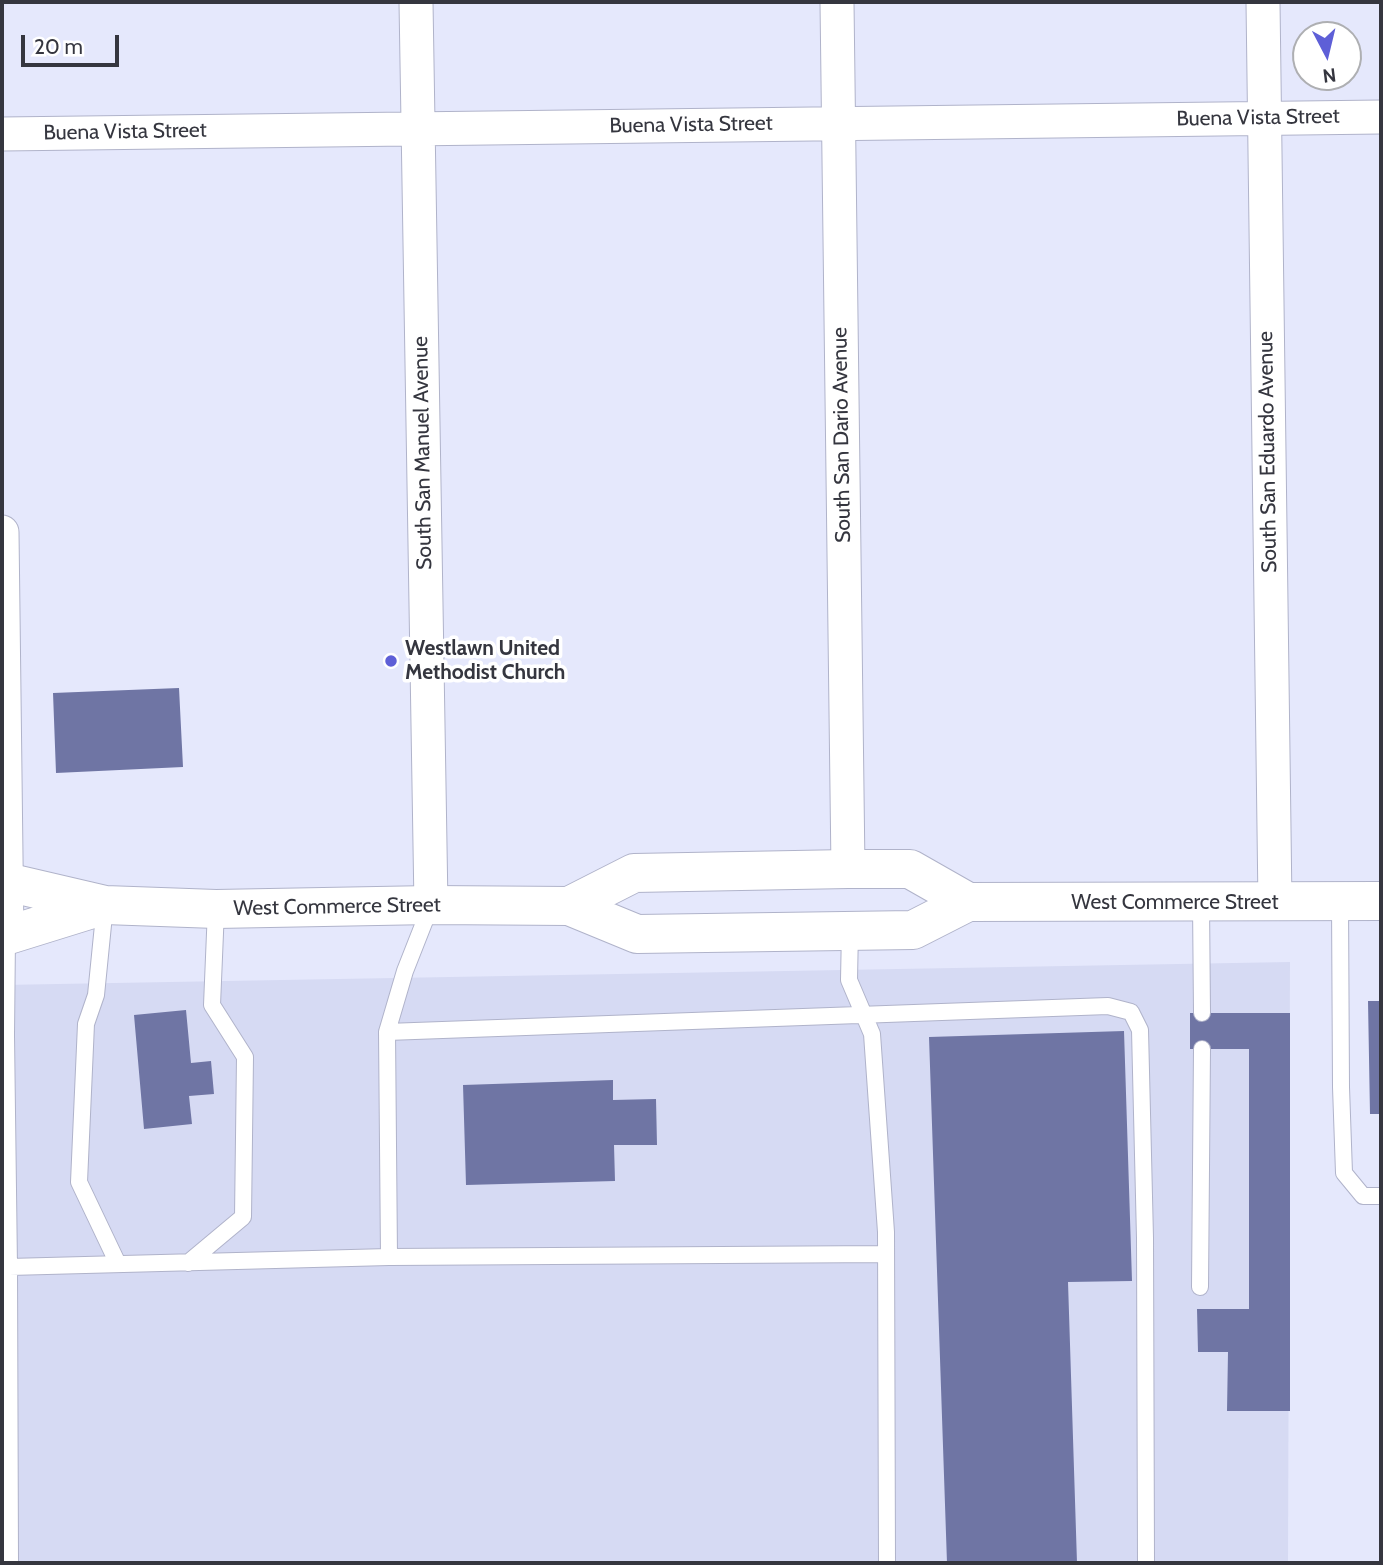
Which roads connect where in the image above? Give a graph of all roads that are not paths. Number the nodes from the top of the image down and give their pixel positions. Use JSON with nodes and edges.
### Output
{"nodes":[{"id":1,"x":416,"y":2,"type":"edge"},
{"id":2,"x":837,"y":2,"type":"edge"},
{"id":3,"x":1263,"y":2,"type":"edge"},
{"id":4,"x":1381,"y":117,"type":"edge"},
{"id":5,"x":1264,"y":118,"type":"junction"},
{"id":6,"x":838,"y":123,"type":"junction"},
{"id":7,"x":418,"y":128,"type":"junction"},
{"id":8,"x":2,"y":134,"type":"edge"},
{"id":9,"x":2,"y":532,"type":"edge"},
{"id":10,"x":848,"y":869,"type":"junction"},
{"id":11,"x":4,"y":881,"type":"edge"},
{"id":12,"x":1381,"y":901,"type":"edge"},
{"id":13,"x":968,"y":902,"type":"junction"},
{"id":14,"x":1340,"y":902,"type":"junction"},
{"id":15,"x":1201,"y":903,"type":"junction"},
{"id":16,"x":1275,"y":903,"type":"junction"},
{"id":17,"x":106,"y":905,"type":"junction"},
{"id":18,"x":431,"y":905,"type":"junction"},
{"id":19,"x":569,"y":906,"type":"junction"},
{"id":20,"x":216,"y":909,"type":"junction"},
{"id":21,"x":850,"y":930,"type":"junction"},
{"id":22,"x":4,"y":937,"type":"edge"},
{"id":23,"x":1202,"y":1013,"type":"dead end"},
{"id":24,"x":864,"y":1015,"type":"junction"},
{"id":25,"x":387,"y":1032,"type":"junction"},
{"id":26,"x":4,"y":1035,"type":"edge"},
{"id":27,"x":1202,"y":1049,"type":"dead end"},
{"id":28,"x":1381,"y":1196,"type":"edge"},
{"id":29,"x":886,"y":1254,"type":"junction"},
{"id":30,"x":389,"y":1257,"type":"junction"},
{"id":31,"x":188,"y":1263,"type":"junction"},
{"id":32,"x":118,"y":1264,"type":"junction"},
{"id":33,"x":6,"y":1267,"type":"edge"},
{"id":34,"x":1200,"y":1287,"type":"dead end"},
{"id":35,"x":10,"y":1563,"type":"edge"},
{"id":36,"x":887,"y":1563,"type":"edge"},
{"id":37,"x":1146,"y":1563,"type":"edge"}],
"edges":[{"from":1,"to":7,"type":"street","name":"South San Manuel Avenue"},
{"from":2,"to":6,"type":"street","name":"South San Dario Avenue"},
{"from":3,"to":5,"type":"street","name":"South San Eduardo Avenue"},
{"from":4,"to":5,"type":"street","name":"Buena Vista Street"},
{"from":5,"to":6,"type":"street","name":"Buena Vista Street"},
{"from":5,"to":16,"type":"street","name":"South San Eduardo Avenue"},
{"from":6,"to":7,"type":"street","name":"Buena Vista Street"},
{"from":6,"to":10,"type":"street","name":"South San Dario Avenue"},
{"from":7,"to":8,"type":"street","name":"Buena Vista Street"},
{"from":7,"to":18,"type":"street","name":"South San Manuel Avenue"},
{"from":9,"to":11,"type":"street"},
{"from":10,"to":13,"type":"main road","name":"West Commerce Street"},
{"from":10,"to":19,"type":"main road","name":"West Commerce Street"},
{"from":11,"to":17,"type":"main road","name":"West Commerce Street"},
{"from":11,"to":22,"type":"street"},
{"from":12,"to":14,"type":"main road","name":"West Commerce Street"},
{"from":13,"to":15,"type":"main road","name":"West Commerce Street"},
{"from":13,"to":21,"type":"main road","name":"West Commerce Street"},
{"from":14,"to":16,"type":"main road","name":"West Commerce Street"},
{"from":14,"to":28,"type":"lane"},
{"from":15,"to":16,"type":"main road","name":"West Commerce Street"},
{"from":15,"to":23,"type":"lane"},
{"from":17,"to":20,"type":"main road","name":"West Commerce Street"},
{"from":17,"to":22,"type":"main road","name":"West Commerce Street"},
{"from":17,"to":32,"type":"lane"},
{"from":18,"to":19,"type":"main road","name":"West Commerce Street"},
{"from":18,"to":20,"type":"main road","name":"West Commerce Street"},
{"from":18,"to":25,"type":"lane"},
{"from":19,"to":21,"type":"main road","name":"West Commerce Street"},
{"from":20,"to":31,"type":"lane"},
{"from":21,"to":24,"type":"lane"},
{"from":22,"to":26,"type":"lane"},
{"from":24,"to":25,"type":"lane"},
{"from":24,"to":29,"type":"lane"},
{"from":24,"to":37,"type":"lane"},
{"from":25,"to":30,"type":"lane"},
{"from":26,"to":33,"type":"lane"},
{"from":27,"to":34,"type":"lane"},
{"from":29,"to":30,"type":"lane"},
{"from":29,"to":36,"type":"lane"},
{"from":30,"to":31,"type":"lane"},
{"from":31,"to":32,"type":"lane"},
{"from":32,"to":33,"type":"lane"},
{"from":33,"to":35,"type":"lane"}]}
